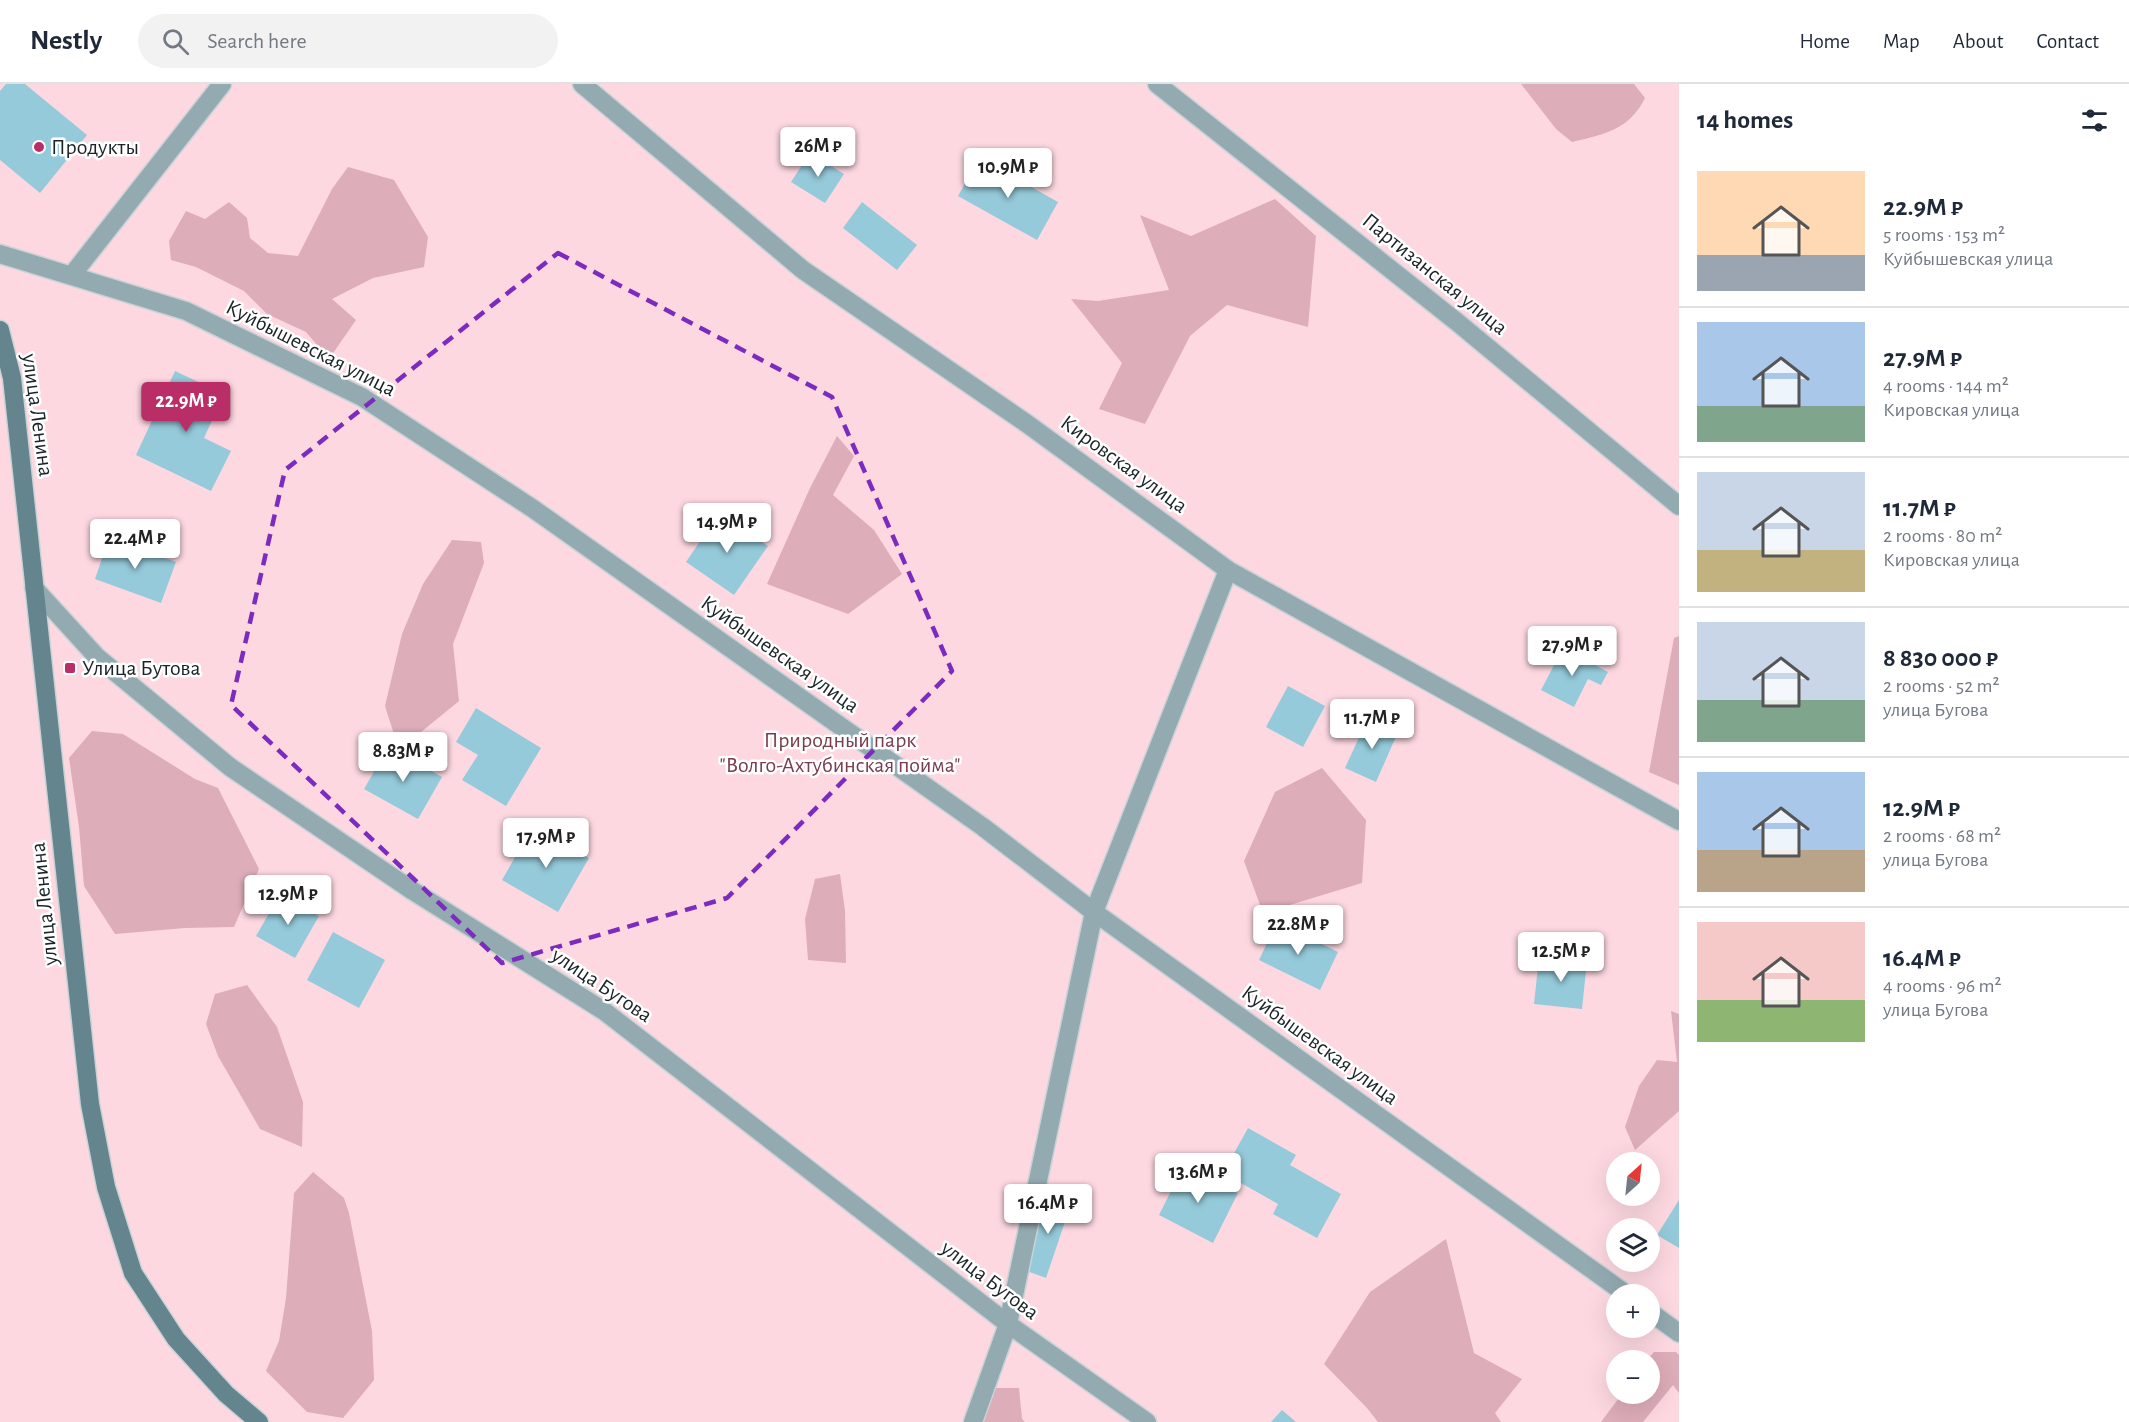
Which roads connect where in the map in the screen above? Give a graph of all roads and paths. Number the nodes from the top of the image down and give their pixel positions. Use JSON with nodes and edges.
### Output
{"nodes":[{"id":1,"x":222,"y":84,"type":"edge"},
{"id":2,"x":582,"y":84,"type":"edge"},
{"id":3,"x":1157,"y":84,"type":"edge"},
{"id":4,"x":0,"y":254,"type":"edge"},
{"id":5,"x":72,"y":275,"type":"junction"},
{"id":6,"x":0,"y":330,"type":"edge"},
{"id":7,"x":1679,"y":506,"type":"edge"},
{"id":8,"x":1228,"y":570,"type":"junction"},
{"id":9,"x":34,"y":588,"type":"junction"},
{"id":10,"x":1679,"y":820,"type":"edge"},
{"id":11,"x":1094,"y":912,"type":"junction"},
{"id":12,"x":1612,"y":1284,"type":"edge"},
{"id":13,"x":1660,"y":1319,"type":"edge"},
{"id":14,"x":1008,"y":1324,"type":"junction"},
{"id":15,"x":1679,"y":1333,"type":"edge"},
{"id":16,"x":259,"y":1422,"type":"edge"},
{"id":17,"x":974,"y":1422,"type":"edge"},
{"id":18,"x":1147,"y":1422,"type":"edge"}],
"edges":[{"from":1,"to":5,"type":"street"},
{"from":2,"to":8,"type":"street","name":"Кировская улица"},
{"from":3,"to":7,"type":"street","name":"Партизанская улица"},
{"from":4,"to":5,"type":"street","name":"Куйбышевская улица"},
{"from":5,"to":11,"type":"street","name":"Куйбышевская улица"},
{"from":6,"to":9,"type":"street","name":"улица Ленина"},
{"from":8,"to":10,"type":"street","name":"Кировская улица"},
{"from":8,"to":11,"type":"street"},
{"from":9,"to":14,"type":"street","name":"улица Бугова"},
{"from":9,"to":16,"type":"street","name":"улица Ленина"},
{"from":11,"to":12,"type":"street","name":"Куйбышевская улица"},
{"from":11,"to":14,"type":"street"},
{"from":13,"to":15,"type":"street"},
{"from":14,"to":17,"type":"street"},
{"from":14,"to":18,"type":"street","name":"улица Бугова"}]}
